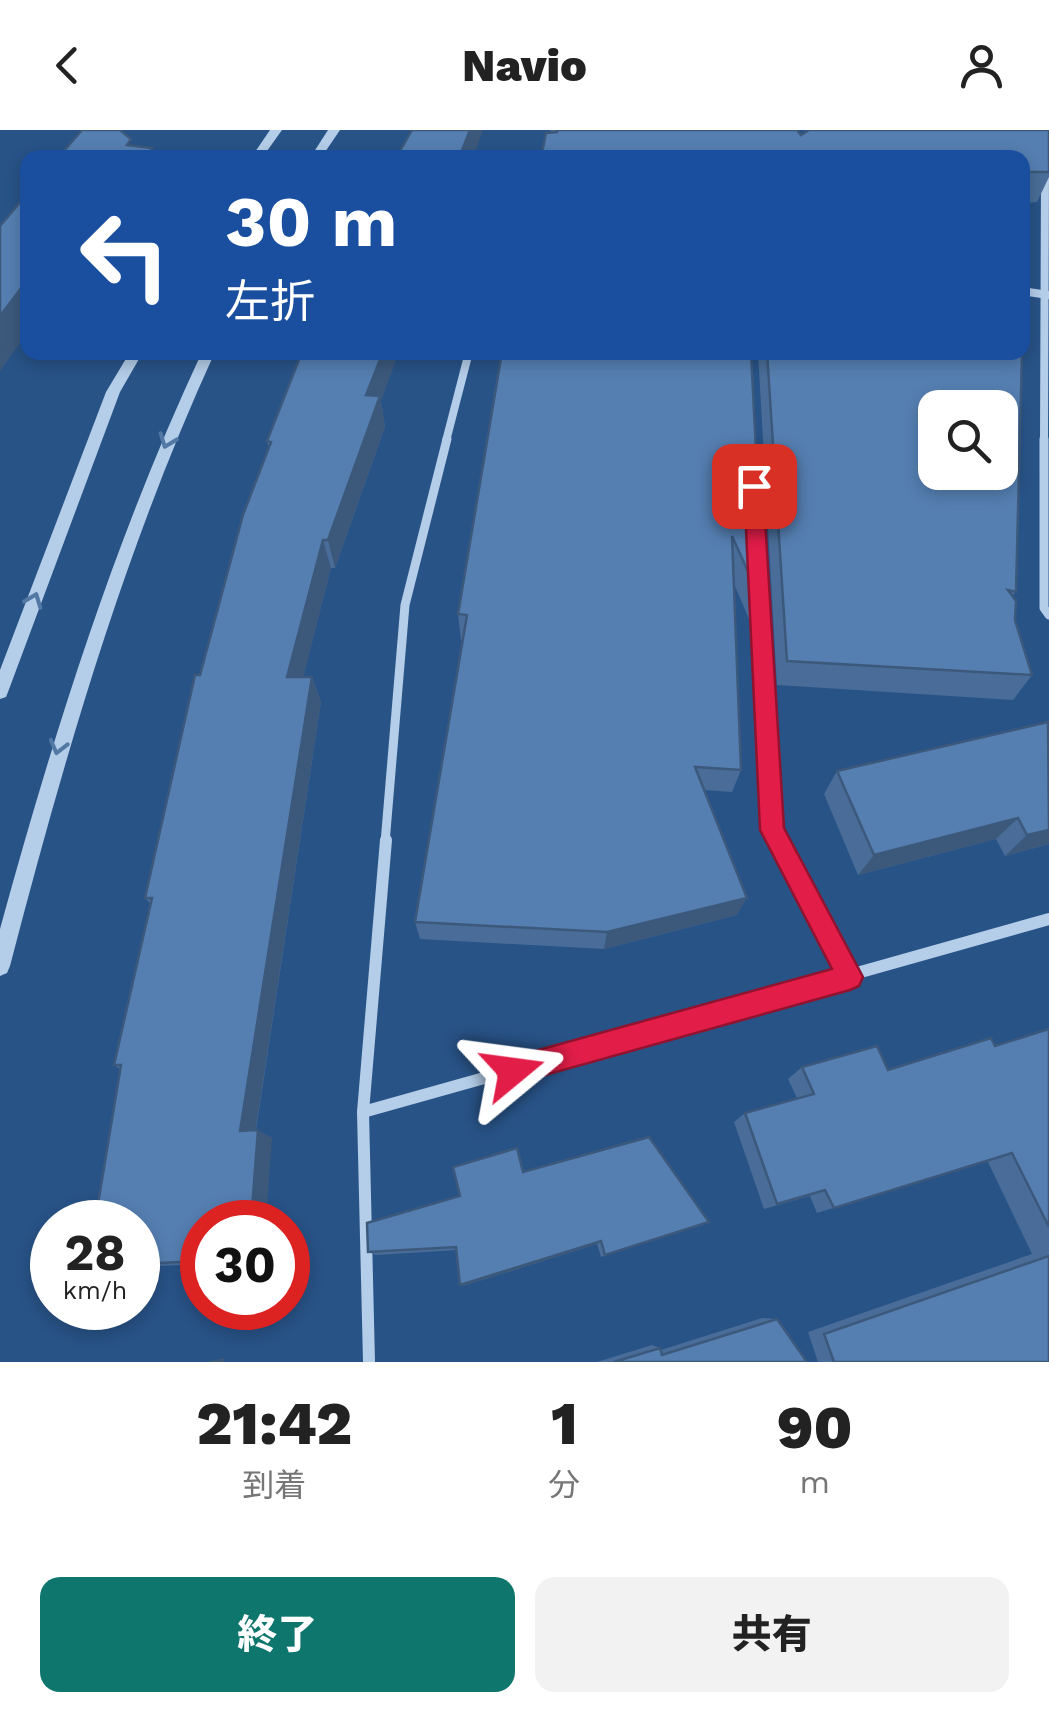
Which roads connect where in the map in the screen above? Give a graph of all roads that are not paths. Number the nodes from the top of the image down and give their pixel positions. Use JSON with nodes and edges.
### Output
{"nodes":[{"id":1,"x":1045,"y":166,"type":"edge"},
{"id":2,"x":1047,"y":295,"type":"edge"},
{"id":3,"x":132,"y":360,"type":"edge"},
{"id":4,"x":205,"y":360,"type":"edge"},
{"id":5,"x":467,"y":360,"type":"edge"},
{"id":6,"x":758,"y":591,"type":"edge"},
{"id":7,"x":1049,"y":615,"type":"edge"},
{"id":8,"x":0,"y":692,"type":"edge"},
{"id":9,"x":1049,"y":919,"type":"edge"},
{"id":10,"x":0,"y":966,"type":"edge"},
{"id":11,"x":850,"y":977,"type":"junction"},
{"id":12,"x":363,"y":1112,"type":"junction"},
{"id":13,"x":369,"y":1362,"type":"edge"}],
"edges":[{"from":1,"to":2,"type":"street"},
{"from":2,"to":7,"type":"street"},
{"from":8,"to":3,"type":"street","one_way":true},
{"from":4,"to":10,"type":"street","one_way":true},
{"from":5,"to":12,"type":"street"},
{"from":6,"to":11,"type":"street"},
{"from":9,"to":11,"type":"street"},
{"from":11,"to":12,"type":"street"},
{"from":12,"to":13,"type":"street"}]}
